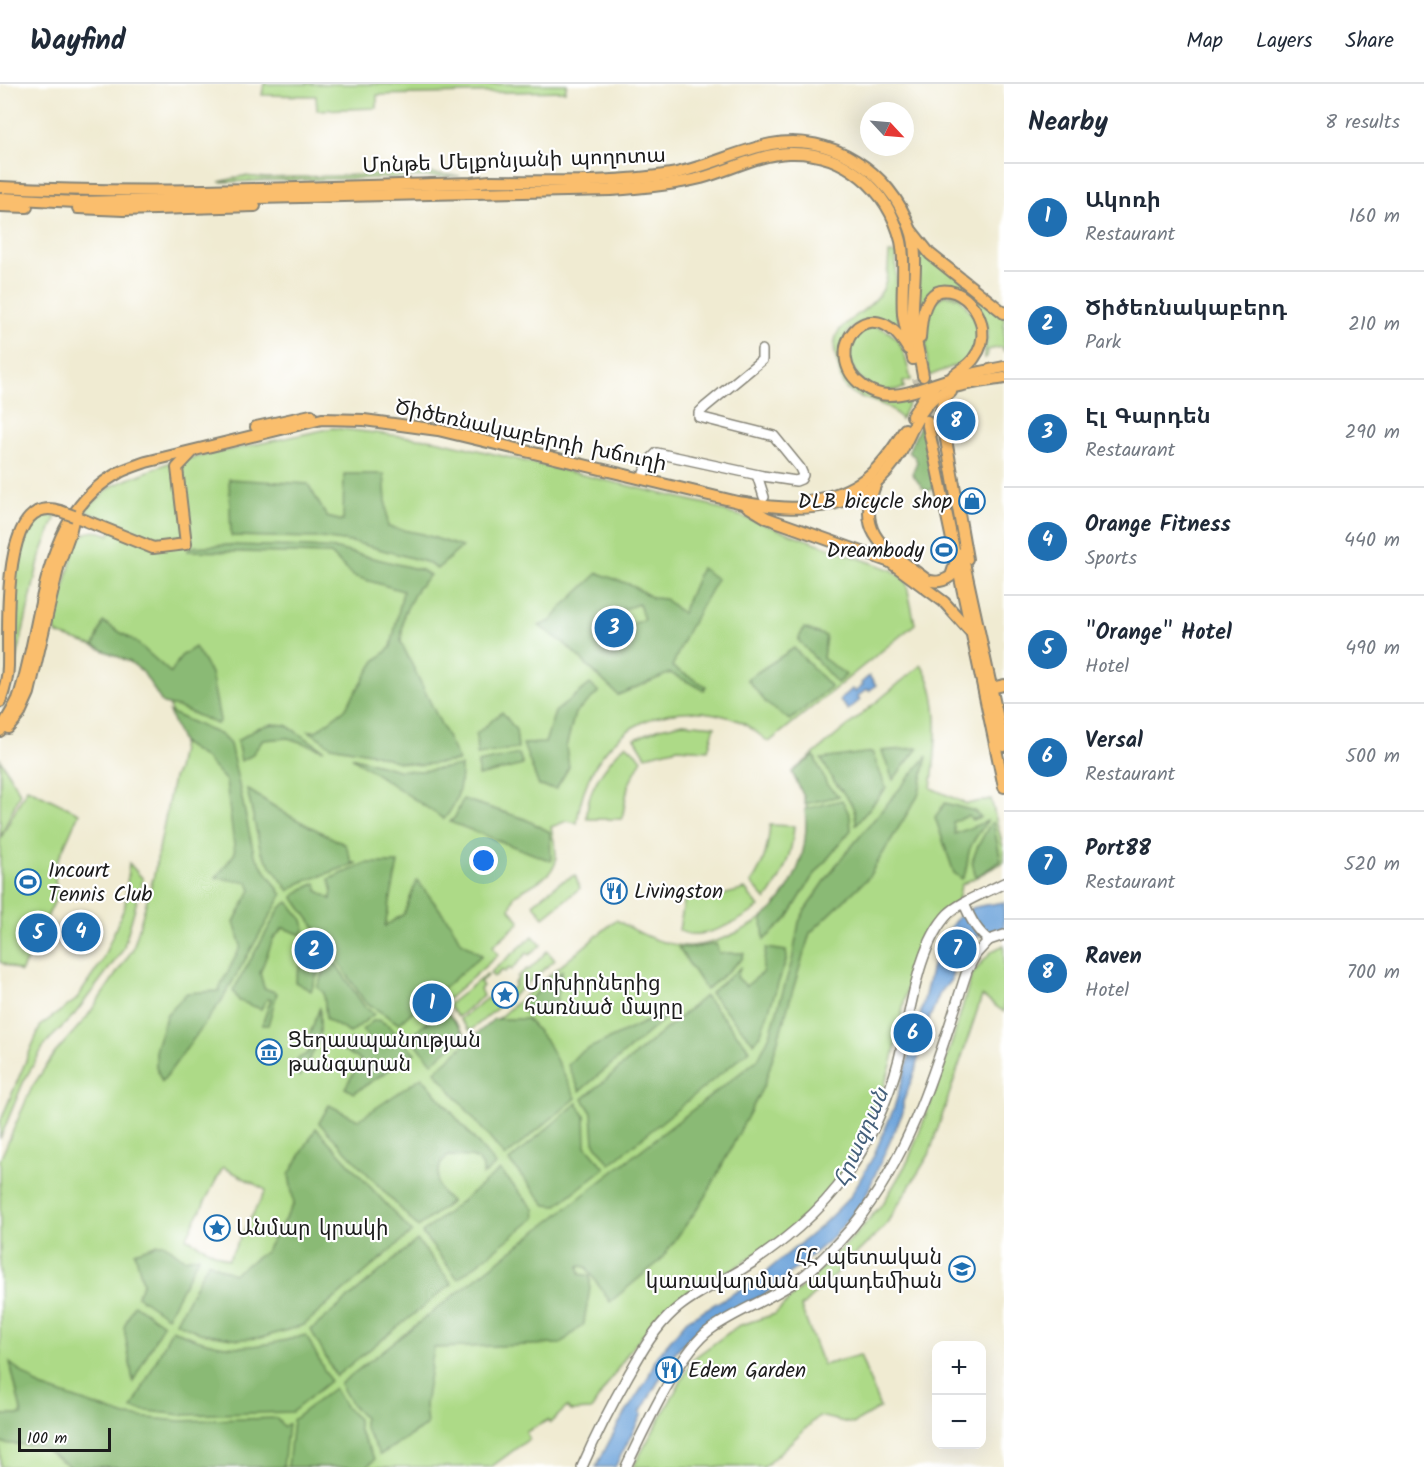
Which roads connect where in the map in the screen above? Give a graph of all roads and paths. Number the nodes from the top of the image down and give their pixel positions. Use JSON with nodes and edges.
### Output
{"nodes":[{"id":1,"x":611,"y":185,"type":"junction"},
{"id":2,"x":0,"y":187,"type":"edge"},
{"id":3,"x":471,"y":188,"type":"junction"},
{"id":4,"x":544,"y":192,"type":"junction"},
{"id":5,"x":0,"y":198,"type":"edge"},
{"id":6,"x":0,"y":206,"type":"edge"},
{"id":7,"x":911,"y":230,"type":"junction"},
{"id":8,"x":1004,"y":313,"type":"edge"},
{"id":9,"x":762,"y":350,"type":"dead end"},
{"id":10,"x":916,"y":355,"type":"junction"},
{"id":11,"x":1004,"y":367,"type":"edge"},
{"id":12,"x":920,"y":377,"type":"tunnel mouth"},
{"id":13,"x":1004,"y":378,"type":"edge"},
{"id":14,"x":947,"y":380,"type":"junction"},
{"id":15,"x":935,"y":385,"type":"junction"},
{"id":16,"x":962,"y":387,"type":"junction"},
{"id":17,"x":196,"y":449,"type":"junction"},
{"id":18,"x":644,"y":472,"type":"junction"},
{"id":19,"x":757,"y":475,"type":"junction"},
{"id":20,"x":877,"y":480,"type":"junction"},
{"id":21,"x":764,"y":496,"type":"dead end"},
{"id":22,"x":738,"y":502,"type":"junction"},
{"id":23,"x":71,"y":515,"type":"junction"},
{"id":24,"x":102,"y":526,"type":"junction"},
{"id":25,"x":70,"y":533,"type":"junction"},
{"id":26,"x":956,"y":561,"type":"junction"},
{"id":27,"x":970,"y":591,"type":"junction"},
{"id":28,"x":971,"y":633,"type":"junction"},
{"id":29,"x":1004,"y":685,"type":"edge"},
{"id":30,"x":991,"y":695,"type":"edge"},
{"id":31,"x":0,"y":702,"type":"edge"},
{"id":32,"x":0,"y":716,"type":"edge"},
{"id":33,"x":0,"y":733,"type":"edge"},
{"id":34,"x":1004,"y":746,"type":"edge"},
{"id":35,"x":1004,"y":787,"type":"edge"},
{"id":36,"x":1004,"y":883,"type":"edge"},
{"id":37,"x":966,"y":907,"type":"junction"},
{"id":38,"x":1004,"y":935,"type":"edge"},
{"id":39,"x":985,"y":938,"type":"junction"},
{"id":40,"x":582,"y":1467,"type":"edge"},
{"id":41,"x":626,"y":1467,"type":"edge"}],
"edges":[{"from":1,"to":3,"type":"main road","name":"Մոնթե Մելքոնյանի պողոտա"},
{"from":1,"to":4,"type":"main road","name":"Մոնթե Մելքոնյանի պողոտա"},
{"from":1,"to":7,"type":"main road","name":"Մոնթե Մելքոնյանի պողոտա"},
{"from":1,"to":10,"type":"main road","name":"Մոնթե Մելքոնյանի պողոտա"},
{"from":2,"to":3,"type":"main road","name":"Մոնթե Մելքոնյանի պողոտա"},
{"from":3,"to":4,"type":"main road","name":"Մոնթե Մելքոնյանի պողոտա"},
{"from":3,"to":5,"type":"main road","name":"Մոնթե Մելքոնյանի պողոտա"},
{"from":4,"to":6,"type":"main road"},
{"from":7,"to":8,"type":"main road"},
{"from":7,"to":10,"type":"main road","name":"Մոնթե Մելքոնյանի պողոտա"},
{"from":9,"to":19,"type":"street"},
{"from":10,"to":12,"type":"main road","name":"Մոնթե Մելքոնյանի պողոտա"},
{"from":10,"to":14,"type":"main road"},
{"from":10,"to":15,"type":"main road"},
{"from":11,"to":14,"type":"main road"},
{"from":13,"to":16,"type":"main road","name":"Ծիծեռնակաբերդի խճուղի"},
{"from":14,"to":15,"type":"main road"},
{"from":15,"to":18,"type":"main road","name":"Ծիծեռնակաբերդի խճուղի"},
{"from":16,"to":20,"type":"main road","name":"Ծիծեռնակաբերդի խճուղի"},
{"from":16,"to":27,"type":"main road"},
{"from":17,"to":22,"type":"main road","name":"Ծիծեռնակաբերդի խճուղի"},
{"from":17,"to":24,"type":"main road"},
{"from":17,"to":33,"type":"main road","name":"Ծիծեռնակաբերդի խճուղի"},
{"from":18,"to":19,"type":"street"},
{"from":18,"to":23,"type":"main road","name":"Ծիծեռնակաբերդի խճուղի"},
{"from":19,"to":21,"type":"street"},
{"from":20,"to":22,"type":"main road","name":"Ծիծեռնակաբերդի խճուղի"},
{"from":20,"to":26,"type":"main road"},
{"from":22,"to":28,"type":"main road"},
{"from":23,"to":24,"type":"main road"},
{"from":23,"to":25,"type":"main road"},
{"from":23,"to":31,"type":"main road"},
{"from":23,"to":32,"type":"main road","name":"Ծիծեռնակաբերդի խճուղի"},
{"from":24,"to":25,"type":"main road"},
{"from":25,"to":33,"type":"main road"},
{"from":26,"to":27,"type":"main road"},
{"from":26,"to":28,"type":"main road"},
{"from":27,"to":30,"type":"main road"},
{"from":28,"to":30,"type":"main road"},
{"from":29,"to":30,"type":"main road"},
{"from":30,"to":34,"type":"main road"},
{"from":30,"to":35,"type":"main road"},
{"from":36,"to":37,"type":"street"},
{"from":37,"to":39,"type":"street"},
{"from":37,"to":40,"type":"street"},
{"from":38,"to":39,"type":"street"},
{"from":39,"to":41,"type":"street"}]}
